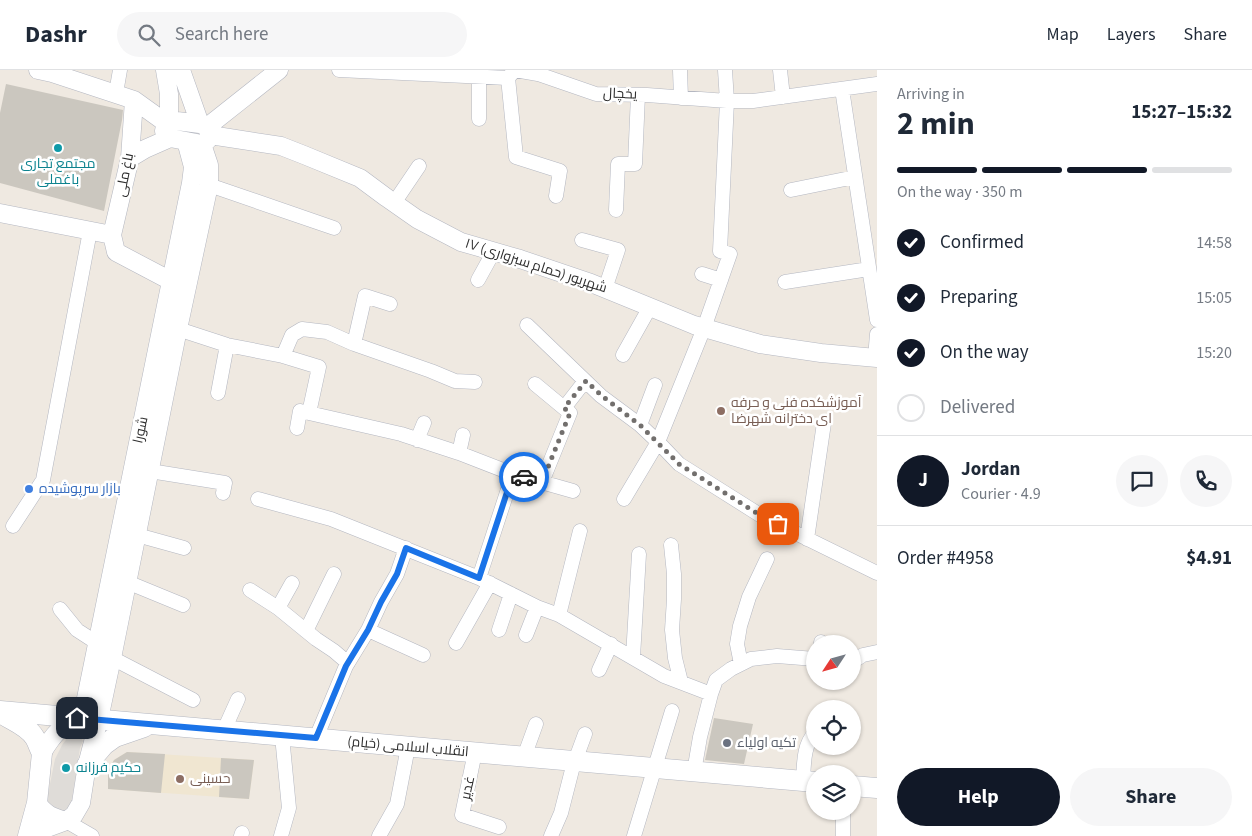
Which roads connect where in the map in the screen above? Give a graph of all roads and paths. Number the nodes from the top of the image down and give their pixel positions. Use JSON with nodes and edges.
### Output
{"nodes":[{"id":1,"x":120,"y":70,"type":"edge"},
{"id":2,"x":165,"y":70,"type":"edge"},
{"id":3,"x":181,"y":70,"type":"edge"},
{"id":4,"x":279,"y":70,"type":"edge"},
{"id":5,"x":339,"y":70,"type":"edge"},
{"id":6,"x":680,"y":70,"type":"edge"},
{"id":7,"x":725,"y":70,"type":"edge"},
{"id":8,"x":780,"y":70,"type":"edge"},
{"id":9,"x":47,"y":71,"type":"edge"},
{"id":10,"x":431,"y":72,"type":"edge"},
{"id":11,"x":539,"y":72,"type":"edge"},
{"id":12,"x":479,"y":77,"type":"junction"},
{"id":13,"x":508,"y":78,"type":"junction"},
{"id":14,"x":877,"y":84,"type":"edge"},
{"id":15,"x":842,"y":89,"type":"junction"},
{"id":16,"x":116,"y":93,"type":"junction"},
{"id":17,"x":638,"y":95,"type":"junction"},
{"id":18,"x":784,"y":97,"type":"junction"},
{"id":19,"x":681,"y":98,"type":"junction"},
{"id":20,"x":134,"y":100,"type":"junction"},
{"id":21,"x":727,"y":101,"type":"junction"},
{"id":22,"x":479,"y":119,"type":"dead end"},
{"id":23,"x":189,"y":131,"type":"junction"},
{"id":24,"x":130,"y":158,"type":"junction"},
{"id":25,"x":419,"y":166,"type":"dead end"},
{"id":26,"x":855,"y":177,"type":"junction"},
{"id":27,"x":209,"y":185,"type":"junction"},
{"id":28,"x":791,"y":190,"type":"dead end"},
{"id":29,"x":556,"y":196,"type":"dead end"},
{"id":30,"x":394,"y":203,"type":"junction"},
{"id":31,"x":616,"y":210,"type":"dead end"},
{"id":32,"x":0,"y":213,"type":"edge"},
{"id":33,"x":334,"y":228,"type":"dead end"},
{"id":34,"x":90,"y":231,"type":"junction"},
{"id":35,"x":112,"y":235,"type":"junction"},
{"id":36,"x":582,"y":240,"type":"dead end"},
{"id":37,"x":494,"y":252,"type":"junction"},
{"id":38,"x":869,"y":269,"type":"junction"},
{"id":39,"x":702,"y":274,"type":"dead end"},
{"id":40,"x":478,"y":280,"type":"dead end"},
{"id":41,"x":720,"y":280,"type":"junction"},
{"id":42,"x":171,"y":281,"type":"junction"},
{"id":43,"x":785,"y":282,"type":"dead end"},
{"id":44,"x":606,"y":289,"type":"junction"},
{"id":45,"x":390,"y":304,"type":"dead end"},
{"id":46,"x":650,"y":307,"type":"junction"},
{"id":47,"x":877,"y":320,"type":"edge"},
{"id":48,"x":527,"y":325,"type":"dead end"},
{"id":49,"x":704,"y":328,"type":"junction"},
{"id":50,"x":178,"y":329,"type":"junction"},
{"id":51,"x":877,"y":334,"type":"edge"},
{"id":52,"x":354,"y":344,"type":"junction"},
{"id":53,"x":227,"y":345,"type":"junction"},
{"id":54,"x":624,"y":355,"type":"dead end"},
{"id":55,"x":283,"y":356,"type":"junction"},
{"id":56,"x":876,"y":358,"type":"edge"},
{"id":57,"x":586,"y":381,"type":"junction"},
{"id":58,"x":475,"y":382,"type":"dead end"},
{"id":59,"x":536,"y":384,"type":"dead end"},
{"id":60,"x":655,"y":385,"type":"dead end"},
{"id":61,"x":218,"y":393,"type":"dead end"},
{"id":62,"x":564,"y":408,"type":"junction"},
{"id":63,"x":309,"y":412,"type":"junction"},
{"id":64,"x":424,"y":423,"type":"dead end"},
{"id":65,"x":824,"y":423,"type":"dead end"},
{"id":66,"x":640,"y":425,"type":"junction"},
{"id":67,"x":297,"y":428,"type":"dead end"},
{"id":68,"x":463,"y":435,"type":"dead end"},
{"id":69,"x":417,"y":440,"type":"junction"},
{"id":70,"x":658,"y":442,"type":"junction"},
{"id":71,"x":459,"y":453,"type":"junction"},
{"id":72,"x":150,"y":471,"type":"junction"},
{"id":73,"x":513,"y":474,"type":"junction"},
{"id":74,"x":542,"y":482,"type":"junction"},
{"id":75,"x":573,"y":491,"type":"dead end"},
{"id":76,"x":223,"y":493,"type":"dead end"},
{"id":77,"x":258,"y":499,"type":"dead end"},
{"id":78,"x":624,"y":499,"type":"dead end"},
{"id":79,"x":13,"y":526,"type":"dead end"},
{"id":80,"x":580,"y":531,"type":"dead end"},
{"id":81,"x":137,"y":535,"type":"junction"},
{"id":82,"x":807,"y":539,"type":"junction"},
{"id":83,"x":671,"y":545,"type":"dead end"},
{"id":84,"x":184,"y":548,"type":"dead end"},
{"id":85,"x":406,"y":548,"type":"junction"},
{"id":86,"x":639,"y":554,"type":"dead end"},
{"id":87,"x":768,"y":559,"type":"dead end"},
{"id":88,"x":877,"y":573,"type":"edge"},
{"id":89,"x":334,"y":574,"type":"dead end"},
{"id":90,"x":484,"y":581,"type":"junction"},
{"id":91,"x":127,"y":582,"type":"junction"},
{"id":92,"x":292,"y":583,"type":"dead end"},
{"id":93,"x":250,"y":590,"type":"dead end"},
{"id":94,"x":511,"y":594,"type":"junction"},
{"id":95,"x":183,"y":605,"type":"dead end"},
{"id":96,"x":537,"y":607,"type":"junction"},
{"id":97,"x":278,"y":608,"type":"junction"},
{"id":98,"x":60,"y":609,"type":"dead end"},
{"id":99,"x":559,"y":615,"type":"junction"},
{"id":100,"x":368,"y":630,"type":"junction"},
{"id":101,"x":499,"y":630,"type":"dead end"},
{"id":102,"x":306,"y":631,"type":"junction"},
{"id":103,"x":526,"y":635,"type":"dead end"},
{"id":104,"x":97,"y":643,"type":"junction"},
{"id":105,"x":456,"y":643,"type":"dead end"},
{"id":106,"x":611,"y":644,"type":"junction"},
{"id":107,"x":877,"y":652,"type":"edge"},
{"id":108,"x":423,"y":655,"type":"dead end"},
{"id":109,"x":861,"y":656,"type":"edge"},
{"id":110,"x":633,"y":657,"type":"junction"},
{"id":111,"x":112,"y":658,"type":"junction"},
{"id":112,"x":806,"y":658,"type":"edge"},
{"id":113,"x":348,"y":663,"type":"junction"},
{"id":114,"x":741,"y":664,"type":"junction"},
{"id":115,"x":599,"y":670,"type":"dead end"},
{"id":116,"x":681,"y":682,"type":"junction"},
{"id":117,"x":711,"y":694,"type":"junction"},
{"id":118,"x":238,"y":699,"type":"dead end"},
{"id":119,"x":193,"y":700,"type":"dead end"},
{"id":120,"x":672,"y":711,"type":"dead end"},
{"id":121,"x":0,"y":712,"type":"edge"},
{"id":122,"x":90,"y":719,"type":"junction"},
{"id":123,"x":152,"y":724,"type":"junction"},
{"id":124,"x":536,"y":724,"type":"dead end"},
{"id":125,"x":224,"y":730,"type":"junction"},
{"id":126,"x":585,"y":734,"type":"dead end"},
{"id":127,"x":282,"y":736,"type":"junction"},
{"id":128,"x":316,"y":738,"type":"junction"},
{"id":129,"x":408,"y":747,"type":"junction"},
{"id":130,"x":476,"y":752,"type":"junction"},
{"id":131,"x":42,"y":753,"type":"junction"},
{"id":132,"x":524,"y":757,"type":"junction"},
{"id":133,"x":87,"y":765,"type":"junction"},
{"id":134,"x":574,"y":766,"type":"junction"},
{"id":135,"x":655,"y":768,"type":"junction"},
{"id":136,"x":694,"y":772,"type":"junction"},
{"id":137,"x":806,"y":782,"type":"edge"},
{"id":138,"x":861,"y":787,"type":"edge"},
{"id":139,"x":877,"y":788,"type":"edge"},
{"id":140,"x":37,"y":803,"type":"junction"},
{"id":141,"x":843,"y":820,"type":"edge"},
{"id":142,"x":66,"y":821,"type":"junction"},
{"id":143,"x":499,"y":827,"type":"dead end"},
{"id":144,"x":28,"y":836,"type":"edge"},
{"id":145,"x":34,"y":836,"type":"edge"},
{"id":146,"x":92,"y":836,"type":"edge"},
{"id":147,"x":281,"y":836,"type":"edge"},
{"id":148,"x":379,"y":836,"type":"edge"},
{"id":149,"x":551,"y":836,"type":"edge"},
{"id":150,"x":634,"y":836,"type":"edge"},
{"id":151,"x":843,"y":836,"type":"edge"}],
"edges":[{"from":1,"to":16,"type":"street"},
{"from":2,"to":23,"type":"street"},
{"from":3,"to":23,"type":"street"},
{"from":4,"to":23,"type":"street"},
{"from":5,"to":10,"type":"street","name":"یخچال"},
{"from":6,"to":19,"type":"street"},
{"from":7,"to":21,"type":"street"},
{"from":8,"to":18,"type":"street"},
{"from":9,"to":16,"type":"street"},
{"from":10,"to":12,"type":"street","name":"یخچال"},
{"from":11,"to":13,"type":"street","name":"یخچال"},
{"from":11,"to":17,"type":"street","name":"یخچال"},
{"from":12,"to":13,"type":"street","name":"یخچال"},
{"from":12,"to":22,"type":"street"},
{"from":13,"to":29,"type":"street"},
{"from":14,"to":15,"type":"street","name":"یخچال"},
{"from":15,"to":18,"type":"street","name":"یخچال"},
{"from":15,"to":26,"type":"street"},
{"from":16,"to":20,"type":"street"},
{"from":17,"to":19,"type":"street","name":"یخچال"},
{"from":17,"to":31,"type":"street"},
{"from":18,"to":21,"type":"street","name":"یخچال"},
{"from":19,"to":21,"type":"street","name":"یخچال"},
{"from":20,"to":23,"type":"street"},
{"from":20,"to":24,"type":"street","name":"باغ ملی"},
{"from":21,"to":41,"type":"street"},
{"from":23,"to":24,"type":"street"},
{"from":23,"to":27,"type":"street","name":"شورا"},
{"from":23,"to":30,"type":"street","name":"۱۷ شهریور (حمام سبزواری)"},
{"from":23,"to":42,"type":"street","name":"شورا"},
{"from":24,"to":35,"type":"street","name":"باغ ملی"},
{"from":25,"to":30,"type":"street"},
{"from":26,"to":28,"type":"street"},
{"from":26,"to":38,"type":"street"},
{"from":27,"to":33,"type":"street"},
{"from":27,"to":50,"type":"street","name":"شورا"},
{"from":30,"to":37,"type":"street","name":"۱۷ شهریور (حمام سبزواری)"},
{"from":32,"to":34,"type":"street"},
{"from":34,"to":35,"type":"street"},
{"from":34,"to":79,"type":"street"},
{"from":35,"to":42,"type":"street"},
{"from":36,"to":44,"type":"street"},
{"from":37,"to":40,"type":"street"},
{"from":37,"to":44,"type":"street","name":"۱۷ شهریور (حمام سبزواری)"},
{"from":38,"to":43,"type":"street"},
{"from":38,"to":47,"type":"street"},
{"from":39,"to":41,"type":"street"},
{"from":41,"to":49,"type":"street"},
{"from":42,"to":104,"type":"street","name":"شورا"},
{"from":44,"to":46,"type":"street","name":"۱۷ شهریور (حمام سبزواری)"},
{"from":45,"to":52,"type":"street"},
{"from":46,"to":49,"type":"street","name":"۱۷ شهریور (حمام سبزواری)"},
{"from":46,"to":54,"type":"street"},
{"from":48,"to":57,"type":"street"},
{"from":49,"to":56,"type":"street","name":"۱۷ شهریور (حمام سبزواری)"},
{"from":49,"to":70,"type":"street"},
{"from":50,"to":53,"type":"street"},
{"from":50,"to":72,"type":"street","name":"شورا"},
{"from":51,"to":56,"type":"street"},
{"from":52,"to":55,"type":"street"},
{"from":52,"to":58,"type":"street"},
{"from":53,"to":55,"type":"street"},
{"from":53,"to":61,"type":"street"},
{"from":55,"to":63,"type":"street"},
{"from":57,"to":62,"type":"street"},
{"from":57,"to":66,"type":"street"},
{"from":59,"to":62,"type":"street"},
{"from":60,"to":66,"type":"street"},
{"from":62,"to":74,"type":"street"},
{"from":63,"to":67,"type":"street"},
{"from":63,"to":69,"type":"street"},
{"from":64,"to":69,"type":"street"},
{"from":65,"to":82,"type":"street"},
{"from":66,"to":70,"type":"street"},
{"from":68,"to":71,"type":"street"},
{"from":69,"to":71,"type":"street"},
{"from":70,"to":78,"type":"street"},
{"from":70,"to":82,"type":"street"},
{"from":71,"to":73,"type":"street"},
{"from":72,"to":76,"type":"street"},
{"from":72,"to":81,"type":"street","name":"شورا"},
{"from":73,"to":74,"type":"street"},
{"from":73,"to":90,"type":"street"},
{"from":74,"to":75,"type":"street"},
{"from":77,"to":85,"type":"street"},
{"from":80,"to":99,"type":"street"},
{"from":81,"to":84,"type":"street"},
{"from":81,"to":91,"type":"street","name":"شورا"},
{"from":82,"to":88,"type":"street"},
{"from":83,"to":116,"type":"street"},
{"from":85,"to":90,"type":"street"},
{"from":85,"to":100,"type":"street"},
{"from":86,"to":110,"type":"street"},
{"from":87,"to":114,"type":"street"},
{"from":89,"to":102,"type":"street"},
{"from":90,"to":94,"type":"street"},
{"from":90,"to":105,"type":"street"},
{"from":91,"to":95,"type":"street"},
{"from":91,"to":111,"type":"street","name":"شورا"},
{"from":92,"to":97,"type":"street"},
{"from":93,"to":97,"type":"street"},
{"from":94,"to":96,"type":"street"},
{"from":94,"to":101,"type":"street"},
{"from":96,"to":99,"type":"street"},
{"from":96,"to":103,"type":"street"},
{"from":97,"to":102,"type":"street"},
{"from":98,"to":104,"type":"street"},
{"from":99,"to":106,"type":"street"},
{"from":100,"to":108,"type":"street"},
{"from":100,"to":113,"type":"street"},
{"from":102,"to":113,"type":"street"},
{"from":104,"to":122,"type":"street","name":"شورا"},
{"from":106,"to":110,"type":"street"},
{"from":106,"to":115,"type":"street"},
{"from":107,"to":109,"type":"street"},
{"from":110,"to":116,"type":"street"},
{"from":111,"to":119,"type":"street"},
{"from":111,"to":122,"type":"street","name":"شورا"},
{"from":112,"to":114,"type":"street"},
{"from":113,"to":128,"type":"street"},
{"from":114,"to":117,"type":"street"},
{"from":116,"to":117,"type":"street"},
{"from":117,"to":136,"type":"street"},
{"from":118,"to":125,"type":"street"},
{"from":120,"to":135,"type":"street"},
{"from":121,"to":122,"type":"main road","name":"انقلاب اسلامی (خیام)"},
{"from":121,"to":131,"type":"main road"},
{"from":122,"to":123,"type":"main road","name":"انقلاب اسلامی (خیام)"},
{"from":122,"to":131,"type":"street"},
{"from":122,"to":133,"type":"street"},
{"from":123,"to":125,"type":"main road","name":"انقلاب اسلامی (خیام)"},
{"from":123,"to":133,"type":"main road"},
{"from":124,"to":132,"type":"street"},
{"from":125,"to":127,"type":"main road","name":"انقلاب اسلامی (خیام)"},
{"from":126,"to":134,"type":"street"},
{"from":127,"to":128,"type":"main road","name":"انقلاب اسلامی (خیام)"},
{"from":127,"to":147,"type":"street"},
{"from":128,"to":129,"type":"main road","name":"انقلاب اسلامی (خیام)"},
{"from":129,"to":130,"type":"main road","name":"انقلاب اسلامی (خیام)"},
{"from":129,"to":148,"type":"street"},
{"from":130,"to":132,"type":"main road","name":"انقلاب اسلامی (خیام)"},
{"from":130,"to":143,"type":"street","name":"غدیر"},
{"from":131,"to":140,"type":"main road"},
{"from":132,"to":134,"type":"main road","name":"انقلاب اسلامی (خیام)"},
{"from":133,"to":142,"type":"street"},
{"from":134,"to":135,"type":"main road","name":"انقلاب اسلامی (خیام)"},
{"from":134,"to":149,"type":"street"},
{"from":135,"to":136,"type":"main road","name":"انقلاب اسلامی (خیام)"},
{"from":135,"to":150,"type":"street"},
{"from":136,"to":137,"type":"main road","name":"انقلاب اسلامی (خیام)"},
{"from":138,"to":139,"type":"main road"},
{"from":140,"to":142,"type":"street"},
{"from":140,"to":144,"type":"main road"},
{"from":141,"to":151,"type":"street"},
{"from":142,"to":145,"type":"street"},
{"from":142,"to":146,"type":"street"}]}
